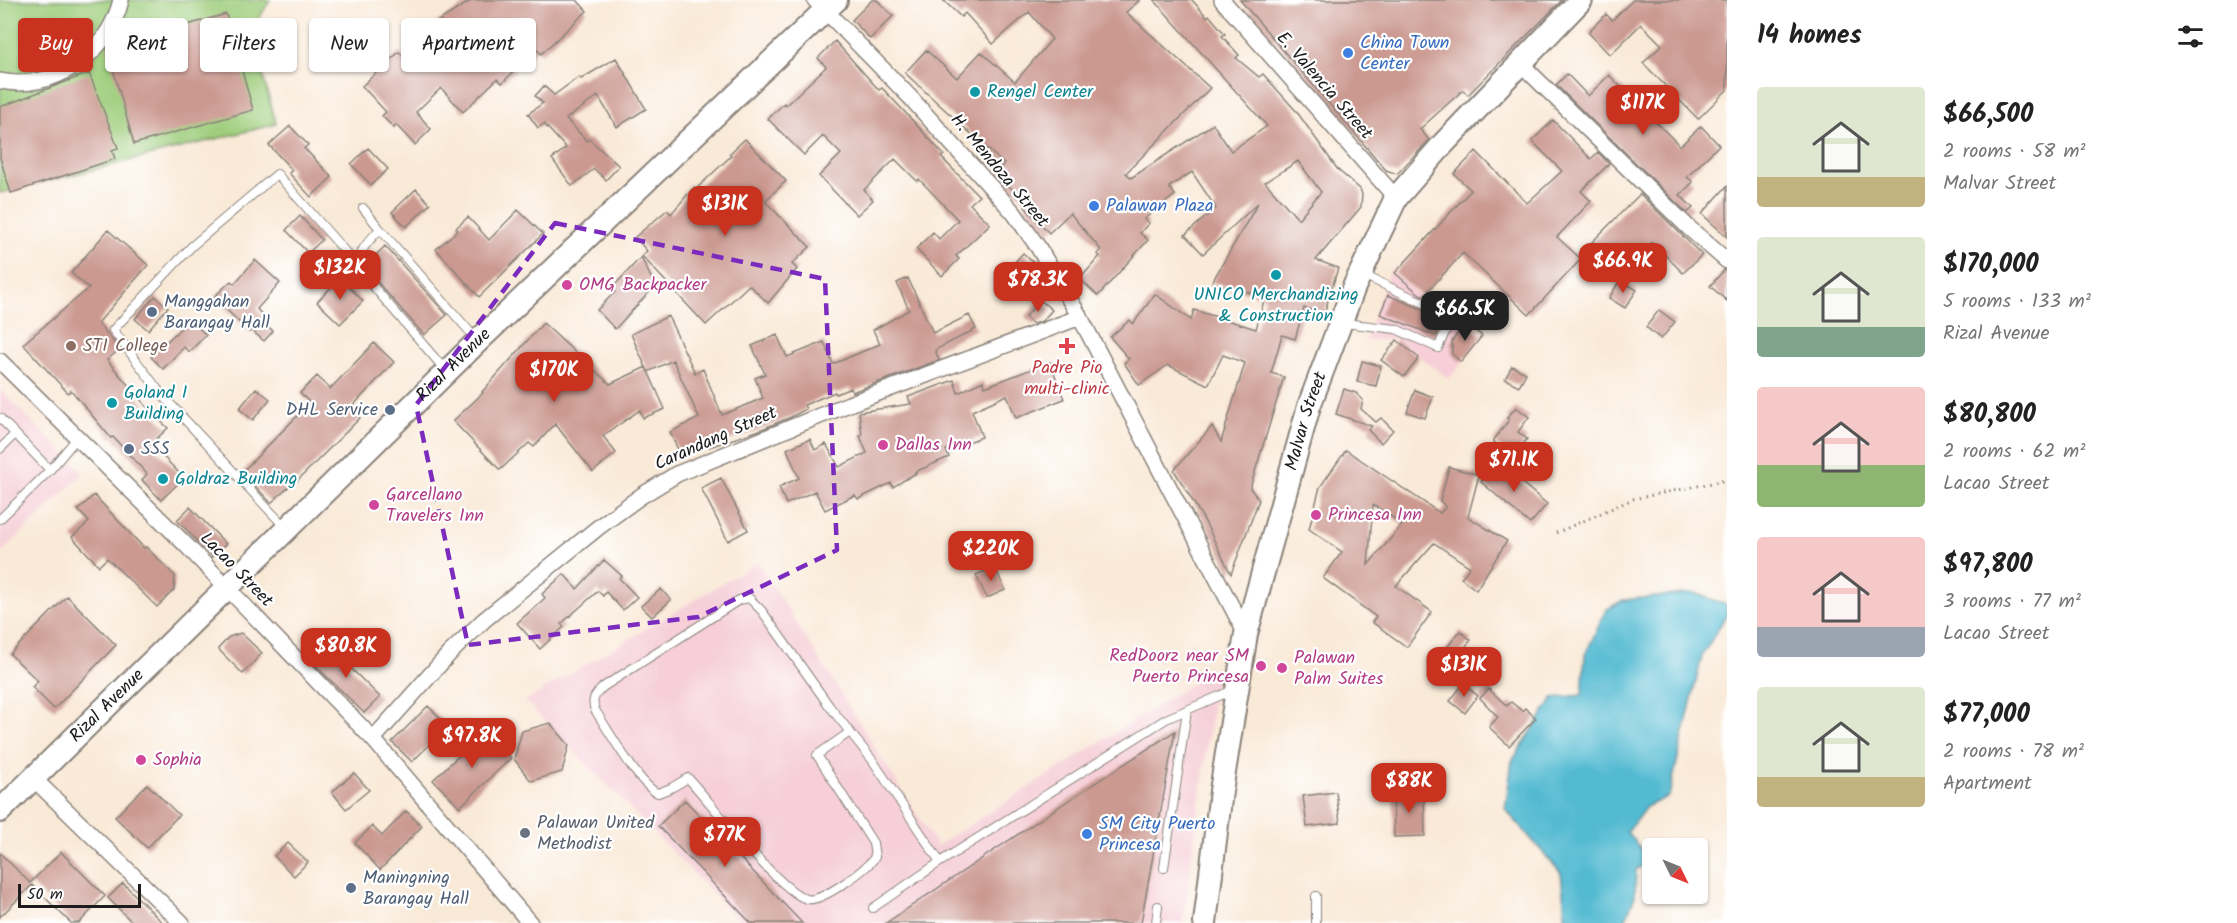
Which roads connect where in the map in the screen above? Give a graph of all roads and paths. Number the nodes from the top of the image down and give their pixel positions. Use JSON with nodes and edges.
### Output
{"nodes":[{"id":1,"x":121,"y":0,"type":"edge"},
{"id":2,"x":1222,"y":0,"type":"edge"},
{"id":3,"x":1581,"y":0,"type":"edge"},
{"id":4,"x":825,"y":4,"type":"edge"},
{"id":5,"x":1520,"y":63,"type":"junction"},
{"id":6,"x":0,"y":81,"type":"edge"},
{"id":7,"x":1396,"y":198,"type":"junction"},
{"id":8,"x":363,"y":208,"type":"dead end"},
{"id":9,"x":380,"y":229,"type":"junction"},
{"id":10,"x":1727,"y":261,"type":"edge"},
{"id":11,"x":357,"y":265,"type":"junction"},
{"id":12,"x":1360,"y":273,"type":"junction"},
{"id":13,"x":1080,"y":317,"type":"junction"},
{"id":14,"x":1340,"y":323,"type":"junction"},
{"id":15,"x":478,"y":341,"type":"junction"},
{"id":16,"x":0,"y":361,"type":"edge"},
{"id":17,"x":446,"y":372,"type":"junction"},
{"id":18,"x":0,"y":418,"type":"edge"},
{"id":19,"x":15,"y":434,"type":"junction"},
{"id":20,"x":77,"y":438,"type":"junction"},
{"id":21,"x":0,"y":449,"type":"edge"},
{"id":22,"x":50,"y":470,"type":"junction"},
{"id":23,"x":1727,"y":480,"type":"edge"},
{"id":24,"x":0,"y":519,"type":"edge"},
{"id":25,"x":287,"y":530,"type":"junction"},
{"id":26,"x":1556,"y":533,"type":"dead end"},
{"id":27,"x":227,"y":590,"type":"junction"},
{"id":28,"x":1246,"y":634,"type":"junction"},
{"id":29,"x":1237,"y":688,"type":"junction"},
{"id":30,"x":1187,"y":710,"type":"junction"},
{"id":31,"x":850,"y":732,"type":"junction"},
{"id":32,"x":373,"y":739,"type":"junction"},
{"id":33,"x":34,"y":778,"type":"junction"},
{"id":34,"x":0,"y":811,"type":"edge"},
{"id":35,"x":940,"y":861,"type":"junction"},
{"id":36,"x":1164,"y":868,"type":"dead end"},
{"id":37,"x":1316,"y":896,"type":"dead end"},
{"id":38,"x":1158,"y":906,"type":"dead end"},
{"id":39,"x":873,"y":908,"type":"dead end"},
{"id":40,"x":182,"y":923,"type":"edge"},
{"id":41,"x":530,"y":923,"type":"edge"},
{"id":42,"x":1156,"y":923,"type":"edge"},
{"id":43,"x":1205,"y":923,"type":"edge"},
{"id":44,"x":1316,"y":923,"type":"edge"}],
"edges":[{"from":1,"to":6,"type":"street"},
{"from":2,"to":7,"type":"street","name":"E. Valencia Street"},
{"from":3,"to":5,"type":"main road","name":"Malvar Street"},
{"from":4,"to":13,"type":"street","name":"H. Mendoza Street"},
{"from":4,"to":15,"type":"main road","name":"Rizal Avenue"},
{"from":5,"to":7,"type":"main road","name":"Malvar Street"},
{"from":5,"to":10,"type":"street"},
{"from":7,"to":12,"type":"main road","name":"Malvar Street"},
{"from":8,"to":9,"type":"lane"},
{"from":9,"to":11,"type":"lane"},
{"from":9,"to":15,"type":"lane"},
{"from":11,"to":17,"type":"lane"},
{"from":11,"to":25,"type":"lane"},
{"from":12,"to":14,"type":"main road","name":"Malvar Street"},
{"from":12,"to":14,"type":"lane"},
{"from":13,"to":28,"type":"street","name":"H. Mendoza Street"},
{"from":13,"to":32,"type":"street","name":"Carandang Street"},
{"from":14,"to":28,"type":"main road","name":"Malvar Street"},
{"from":15,"to":17,"type":"main road","name":"Rizal Avenue"},
{"from":16,"to":20,"type":"street","name":"Lacao Street"},
{"from":17,"to":25,"type":"main road","name":"Rizal Avenue"},
{"from":18,"to":19,"type":"lane"},
{"from":19,"to":21,"type":"lane"},
{"from":19,"to":22,"type":"lane"},
{"from":20,"to":22,"type":"lane"},
{"from":20,"to":27,"type":"street","name":"Lacao Street"},
{"from":22,"to":24,"type":"lane"},
{"from":23,"to":26,"type":"path"},
{"from":25,"to":27,"type":"main road","name":"Rizal Avenue"},
{"from":27,"to":32,"type":"street","name":"Lacao Street"},
{"from":27,"to":33,"type":"main road","name":"Rizal Avenue"},
{"from":28,"to":29,"type":"main road","name":"Malvar Street"},
{"from":29,"to":30,"type":"lane"},
{"from":29,"to":43,"type":"main road","name":"Malvar Street"},
{"from":30,"to":35,"type":"lane"},
{"from":30,"to":36,"type":"lane"},
{"from":31,"to":31,"type":"lane"},
{"from":31,"to":35,"type":"lane"},
{"from":32,"to":41,"type":"street","name":"Lacao Street"},
{"from":33,"to":34,"type":"main road","name":"Rizal Avenue"},
{"from":33,"to":40,"type":"street"},
{"from":35,"to":39,"type":"lane"},
{"from":37,"to":44,"type":"lane"},
{"from":38,"to":42,"type":"lane"}]}
